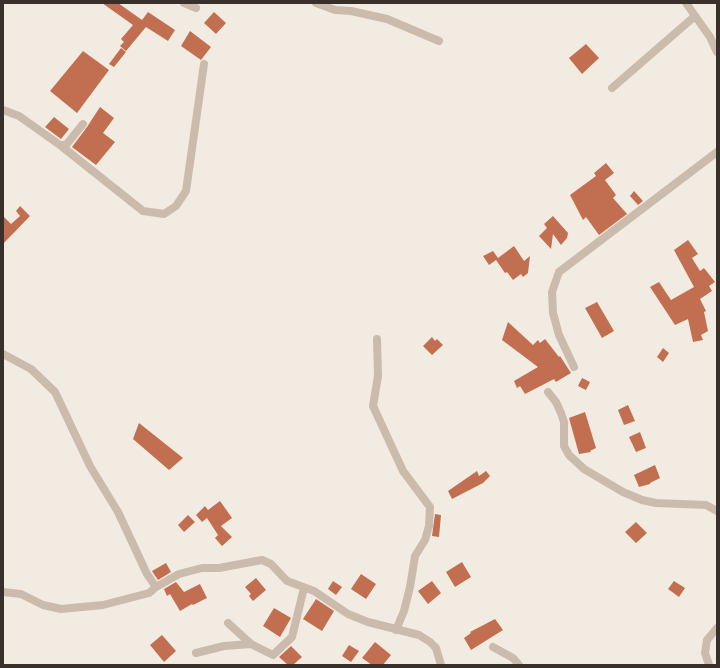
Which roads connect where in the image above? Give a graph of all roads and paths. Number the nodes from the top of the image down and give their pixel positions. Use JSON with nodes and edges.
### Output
{"nodes":[{"id":1,"x":184,"y":3,"type":"edge"},
{"id":2,"x":316,"y":3,"type":"edge"},
{"id":3,"x":686,"y":3,"type":"edge"},
{"id":4,"x":196,"y":8,"type":"dead end"},
{"id":5,"x":695,"y":16,"type":"junction"},
{"id":6,"x":439,"y":41,"type":"dead end"},
{"id":7,"x":717,"y":52,"type":"edge"},
{"id":8,"x":204,"y":64,"type":"dead end"},
{"id":9,"x":612,"y":88,"type":"dead end"},
{"id":10,"x":3,"y":110,"type":"edge"},
{"id":11,"x":83,"y":124,"type":"dead end"},
{"id":12,"x":60,"y":145,"type":"junction"},
{"id":13,"x":717,"y":152,"type":"edge"},
{"id":14,"x":377,"y":339,"type":"dead end"},
{"id":15,"x":3,"y":354,"type":"edge"},
{"id":16,"x":574,"y":367,"type":"dead end"},
{"id":17,"x":548,"y":392,"type":"dead end"},
{"id":18,"x":717,"y":511,"type":"edge"},
{"id":19,"x":156,"y":587,"type":"junction"},
{"id":20,"x":304,"y":588,"type":"junction"},
{"id":21,"x":3,"y":592,"type":"edge"},
{"id":22,"x":228,"y":623,"type":"dead end"},
{"id":23,"x":717,"y":628,"type":"edge"},
{"id":24,"x":396,"y":630,"type":"junction"},
{"id":25,"x":251,"y":644,"type":"junction"},
{"id":26,"x":493,"y":647,"type":"dead end"},
{"id":27,"x":196,"y":653,"type":"dead end"},
{"id":28,"x":441,"y":665,"type":"edge"},
{"id":29,"x":519,"y":665,"type":"edge"},
{"id":30,"x":709,"y":665,"type":"edge"}],
"edges":[{"from":1,"to":4,"type":"street"},
{"from":2,"to":6,"type":"street"},
{"from":3,"to":5,"type":"street"},
{"from":5,"to":7,"type":"street"},
{"from":5,"to":9,"type":"street"},
{"from":8,"to":12,"type":"street"},
{"from":10,"to":12,"type":"street"},
{"from":11,"to":12,"type":"street"},
{"from":13,"to":16,"type":"street"},
{"from":14,"to":24,"type":"street"},
{"from":15,"to":19,"type":"street"},
{"from":17,"to":18,"type":"street"},
{"from":19,"to":20,"type":"street"},
{"from":19,"to":21,"type":"street"},
{"from":20,"to":24,"type":"street"},
{"from":20,"to":25,"type":"street"},
{"from":22,"to":25,"type":"street"},
{"from":23,"to":30,"type":"street"},
{"from":24,"to":28,"type":"street"},
{"from":25,"to":27,"type":"street"},
{"from":26,"to":29,"type":"street"}]}
